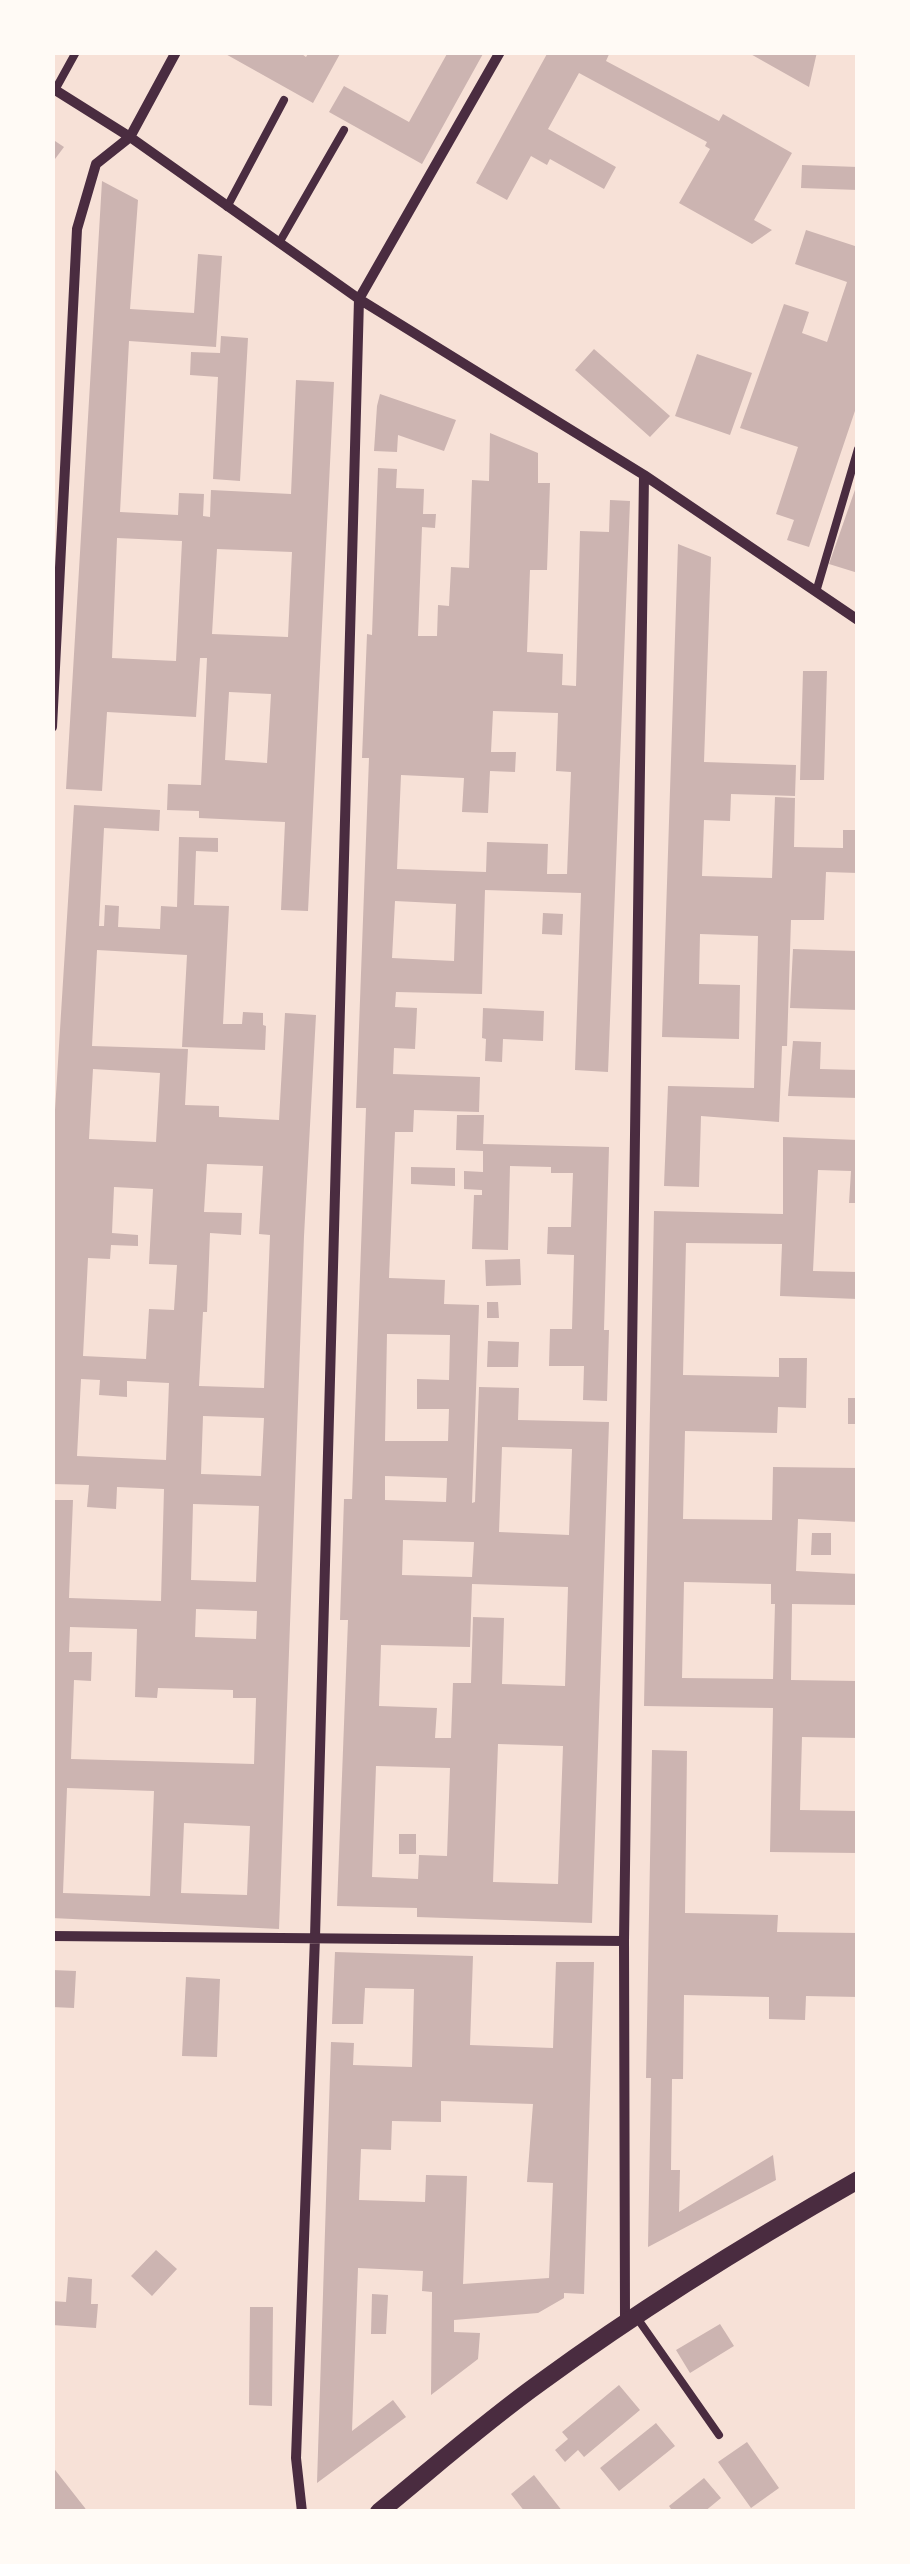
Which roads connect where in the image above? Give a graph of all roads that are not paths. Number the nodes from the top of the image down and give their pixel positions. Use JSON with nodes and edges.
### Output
{"nodes":[{"id":1,"x":76,"y":52,"type":"edge"},
{"id":2,"x":176,"y":52,"type":"edge"},
{"id":3,"x":500,"y":52,"type":"edge"},
{"id":4,"x":54,"y":89,"type":"edge"},
{"id":5,"x":284,"y":100,"type":"dead end"},
{"id":6,"x":344,"y":130,"type":"dead end"},
{"id":7,"x":130,"y":137,"type":"junction"},
{"id":8,"x":226,"y":207,"type":"junction"},
{"id":9,"x":279,"y":244,"type":"junction"},
{"id":10,"x":359,"y":299,"type":"junction"},
{"id":11,"x":858,"y":449,"type":"edge"},
{"id":12,"x":52,"y":454,"type":"edge"},
{"id":13,"x":66,"y":455,"type":"junction"},
{"id":14,"x":644,"y":475,"type":"junction"},
{"id":15,"x":56,"y":576,"type":"edge"},
{"id":16,"x":816,"y":592,"type":"junction"},
{"id":17,"x":858,"y":620,"type":"edge"},
{"id":18,"x":52,"y":727,"type":"edge"},
{"id":19,"x":52,"y":1936,"type":"edge"},
{"id":20,"x":314,"y":1938,"type":"junction"},
{"id":21,"x":624,"y":1940,"type":"junction"},
{"id":22,"x":858,"y":2180,"type":"edge"},
{"id":23,"x":630,"y":2318,"type":"junction"},
{"id":24,"x":719,"y":2435,"type":"dead end"},
{"id":25,"x":302,"y":2512,"type":"edge"},
{"id":26,"x":379,"y":2512,"type":"edge"}],
"edges":[{"from":1,"to":4,"type":"lane"},
{"from":2,"to":7,"type":"street"},
{"from":3,"to":10,"type":"street"},
{"from":4,"to":7,"type":"street"},
{"from":5,"to":8,"type":"lane"},
{"from":6,"to":9,"type":"lane"},
{"from":7,"to":8,"type":"street"},
{"from":7,"to":13,"type":"street"},
{"from":8,"to":9,"type":"street"},
{"from":9,"to":10,"type":"street"},
{"from":10,"to":14,"type":"street"},
{"from":10,"to":20,"type":"street"},
{"from":11,"to":16,"type":"lane"},
{"from":12,"to":13,"type":"street"},
{"from":13,"to":15,"type":"street"},
{"from":14,"to":16,"type":"street"},
{"from":14,"to":21,"type":"street"},
{"from":15,"to":18,"type":"street"},
{"from":16,"to":17,"type":"street"},
{"from":19,"to":20,"type":"street"},
{"from":20,"to":21,"type":"street"},
{"from":20,"to":25,"type":"street"},
{"from":21,"to":23,"type":"street"},
{"from":22,"to":23,"type":"street"},
{"from":23,"to":24,"type":"lane"},
{"from":23,"to":26,"type":"street"}]}
